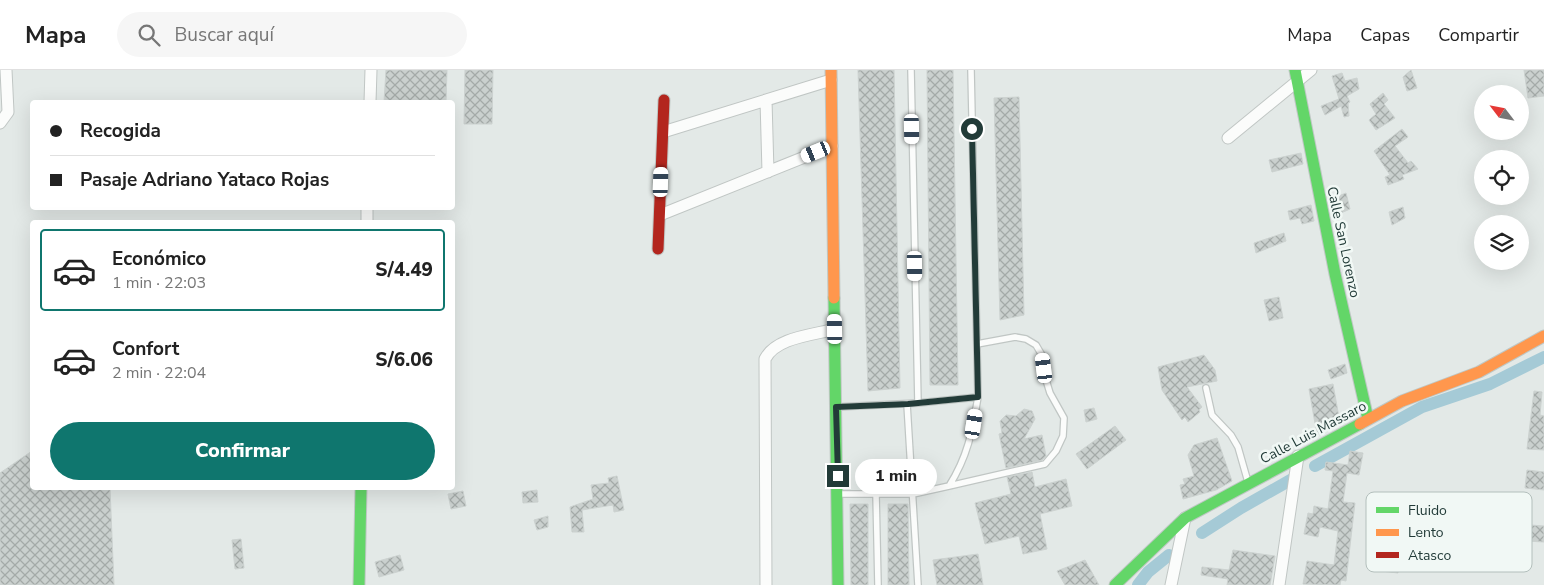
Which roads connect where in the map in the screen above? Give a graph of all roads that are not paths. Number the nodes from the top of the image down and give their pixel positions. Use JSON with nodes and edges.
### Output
{"nodes":[{"id":1,"x":6,"y":70,"type":"edge"},
{"id":2,"x":370,"y":70,"type":"edge"},
{"id":3,"x":911,"y":70,"type":"edge"},
{"id":4,"x":971,"y":70,"type":"edge"},
{"id":5,"x":1311,"y":70,"type":"edge"},
{"id":6,"x":831,"y":75,"type":"edge"},
{"id":7,"x":1296,"y":76,"type":"edge"},
{"id":8,"x":370,"y":100,"type":"edge"},
{"id":9,"x":664,"y":100,"type":"dead end"},
{"id":10,"x":766,"y":100,"type":"junction"},
{"id":11,"x":0,"y":123,"type":"edge"},
{"id":12,"x":663,"y":132,"type":"junction"},
{"id":13,"x":1228,"y":138,"type":"dead end"},
{"id":14,"x":832,"y":146,"type":"junction"},
{"id":15,"x":768,"y":172,"type":"junction"},
{"id":16,"x":660,"y":215,"type":"junction"},
{"id":17,"x":658,"y":249,"type":"dead end"},
{"id":18,"x":835,"y":329,"type":"junction"},
{"id":19,"x":1544,"y":336,"type":"edge"},
{"id":20,"x":977,"y":344,"type":"junction"},
{"id":21,"x":1206,"y":388,"type":"dead end"},
{"id":22,"x":978,"y":397,"type":"junction"},
{"id":23,"x":918,"y":403,"type":"junction"},
{"id":24,"x":908,"y":404,"type":"junction"},
{"id":25,"x":836,"y":407,"type":"junction"},
{"id":26,"x":1368,"y":419,"type":"junction"},
{"id":27,"x":1298,"y":456,"type":"junction"},
{"id":28,"x":1248,"y":484,"type":"junction"},
{"id":29,"x":949,"y":486,"type":"junction"},
{"id":30,"x":361,"y":490,"type":"edge"},
{"id":31,"x":838,"y":494,"type":"junction"},
{"id":32,"x":876,"y":494,"type":"junction"},
{"id":33,"x":913,"y":494,"type":"junction"},
{"id":34,"x":1185,"y":518,"type":"junction"},
{"id":35,"x":359,"y":585,"type":"edge"},
{"id":36,"x":766,"y":585,"type":"edge"},
{"id":37,"x":838,"y":585,"type":"edge"},
{"id":38,"x":878,"y":585,"type":"edge"},
{"id":39,"x":918,"y":585,"type":"edge"},
{"id":40,"x":1116,"y":585,"type":"edge"},
{"id":41,"x":1171,"y":585,"type":"edge"},
{"id":42,"x":1279,"y":585,"type":"edge"}],
"edges":[{"from":1,"to":11,"type":"street"},
{"from":2,"to":8,"type":"street"},
{"from":3,"to":23,"type":"lane"},
{"from":4,"to":20,"type":"lane"},
{"from":5,"to":7,"type":"street"},
{"from":6,"to":10,"type":"street"},
{"from":6,"to":14,"type":"street"},
{"from":7,"to":13,"type":"street"},
{"from":7,"to":26,"type":"street","name":"Calle San Lorenzo"},
{"from":9,"to":12,"type":"street"},
{"from":10,"to":12,"type":"street"},
{"from":10,"to":15,"type":"street"},
{"from":12,"to":16,"type":"street"},
{"from":14,"to":15,"type":"street"},
{"from":14,"to":18,"type":"street"},
{"from":15,"to":16,"type":"street"},
{"from":16,"to":17,"type":"street"},
{"from":18,"to":25,"type":"street"},
{"from":18,"to":36,"type":"street"},
{"from":19,"to":26,"type":"street","name":"Calle Luis Massaro"},
{"from":20,"to":22,"type":"lane"},
{"from":20,"to":29,"type":"lane"},
{"from":21,"to":28,"type":"lane"},
{"from":22,"to":23,"type":"lane"},
{"from":22,"to":29,"type":"lane"},
{"from":23,"to":24,"type":"lane"},
{"from":24,"to":25,"type":"lane"},
{"from":24,"to":33,"type":"lane"},
{"from":25,"to":31,"type":"street"},
{"from":26,"to":27,"type":"street","name":"Calle Luis Massaro"},
{"from":27,"to":28,"type":"street","name":"Calle Luis Massaro"},
{"from":27,"to":42,"type":"street"},
{"from":28,"to":34,"type":"street","name":"Calle Luis Massaro"},
{"from":29,"to":33,"type":"lane"},
{"from":30,"to":35,"type":"street"},
{"from":31,"to":32,"type":"lane"},
{"from":31,"to":37,"type":"street"},
{"from":32,"to":33,"type":"lane"},
{"from":32,"to":38,"type":"lane"},
{"from":33,"to":39,"type":"lane"},
{"from":34,"to":40,"type":"street","name":"Calle Luis Massaro"},
{"from":34,"to":41,"type":"street"}]}
